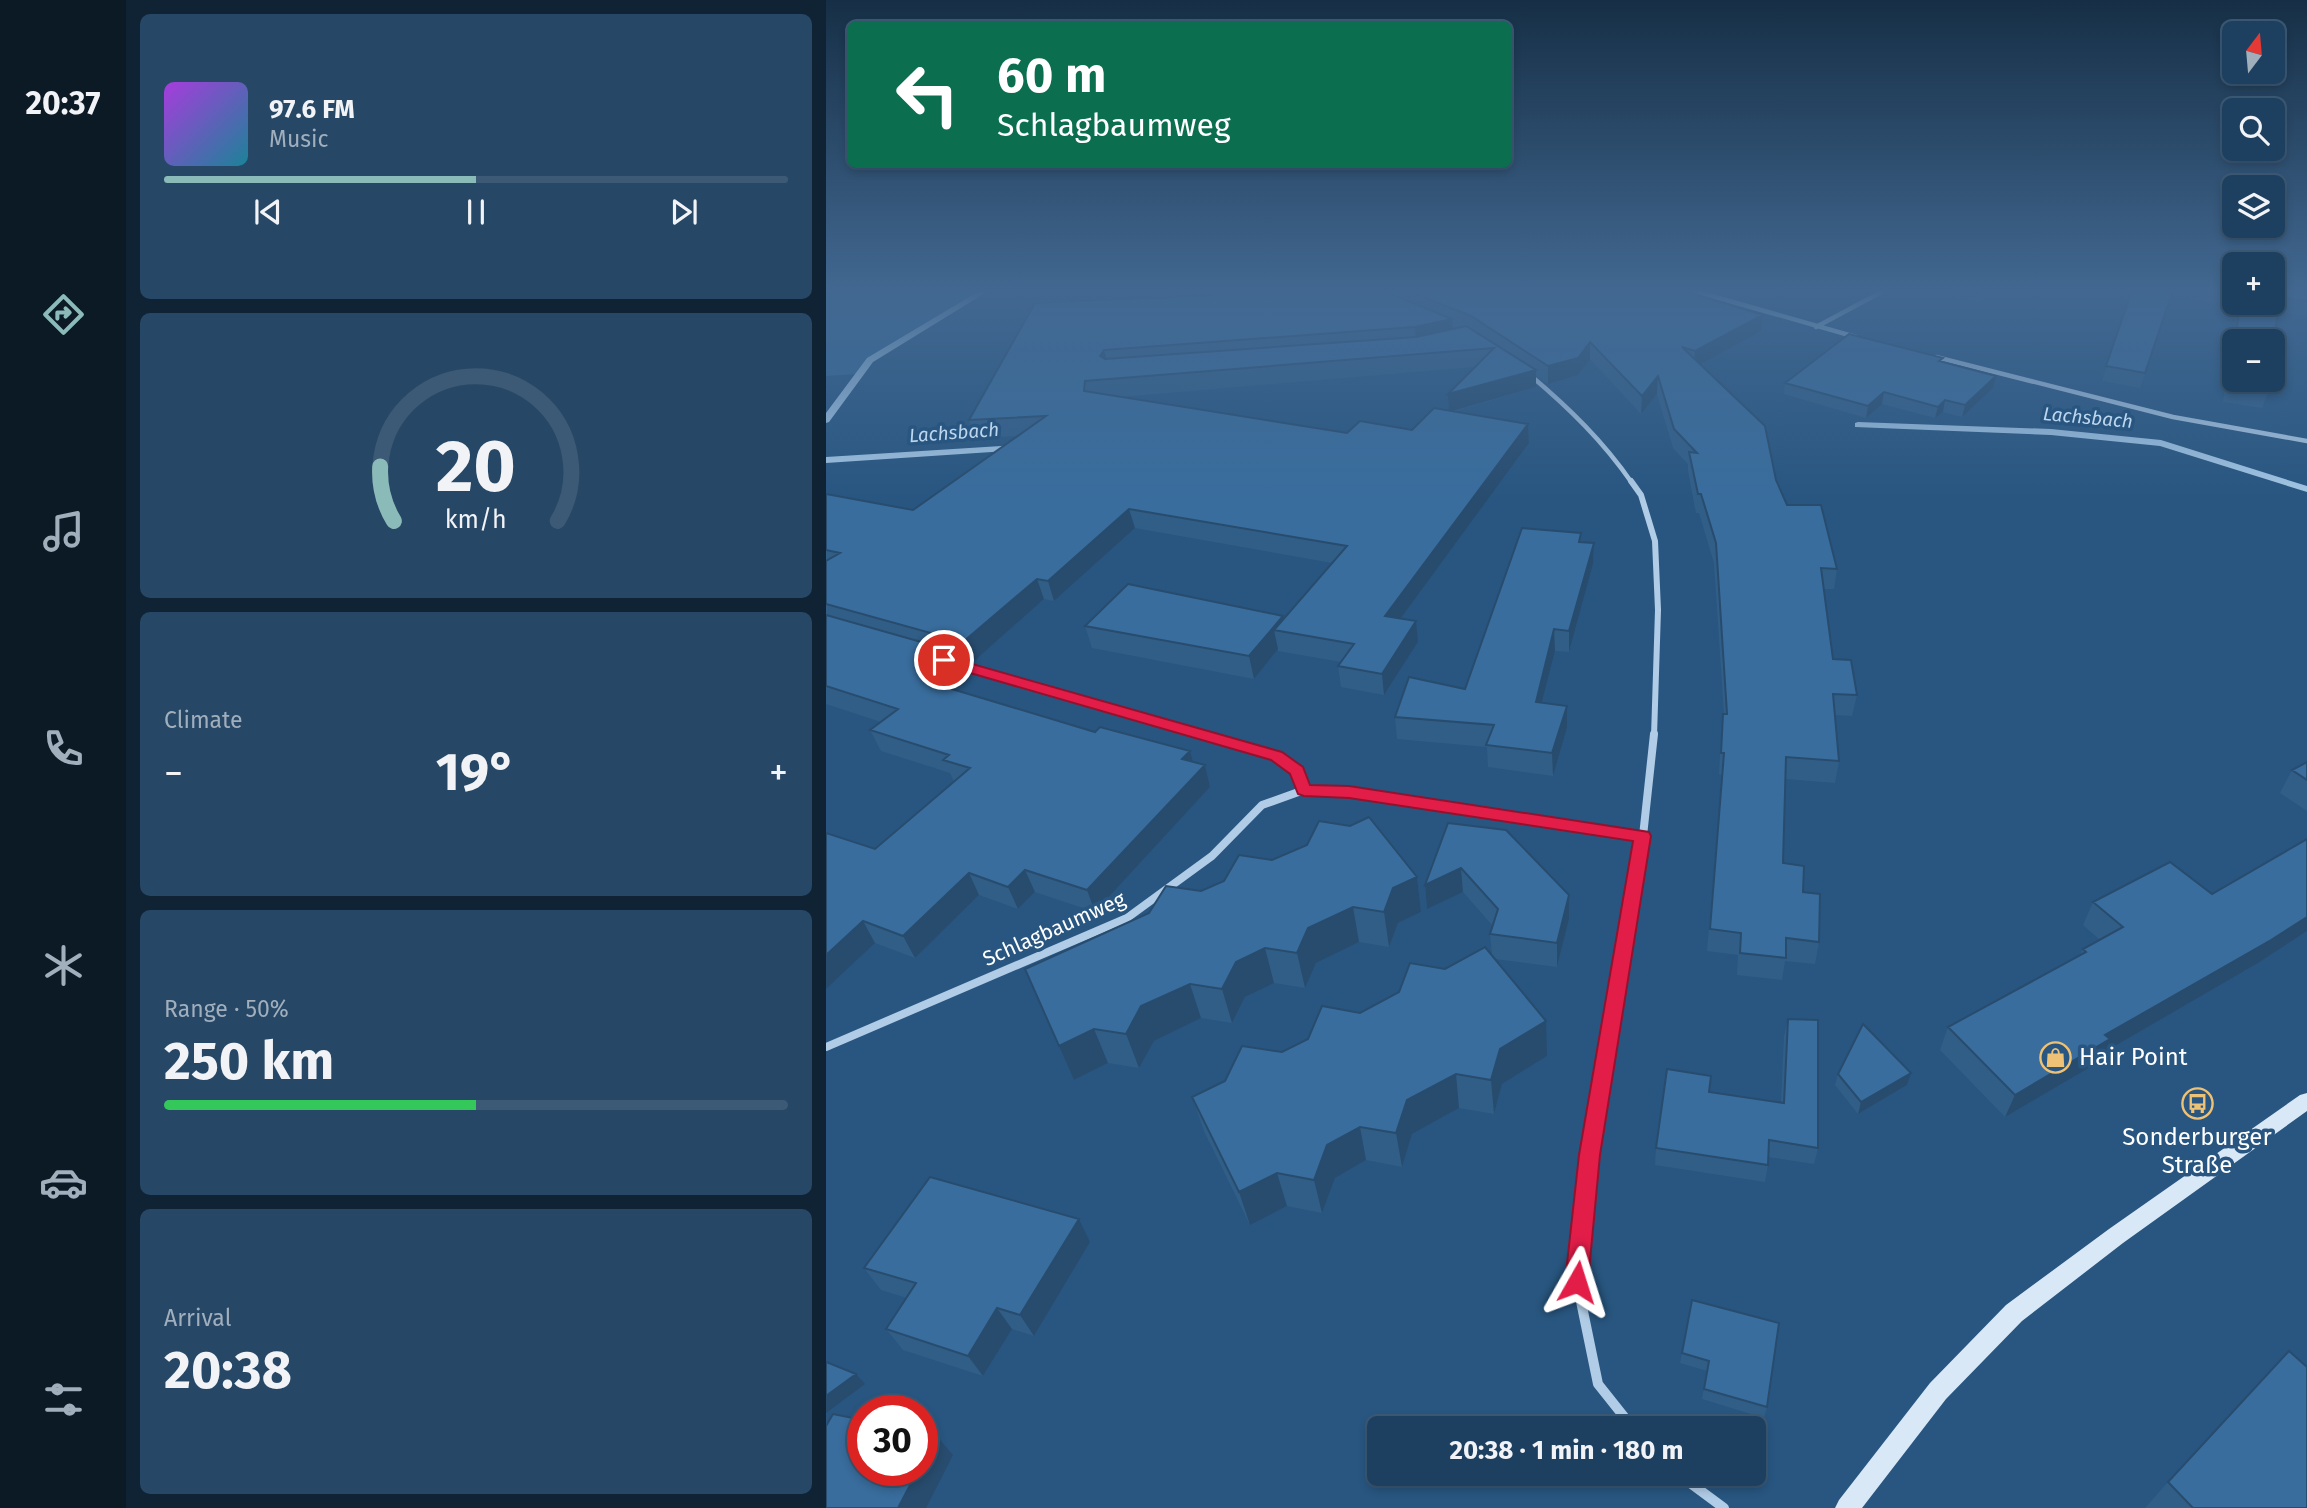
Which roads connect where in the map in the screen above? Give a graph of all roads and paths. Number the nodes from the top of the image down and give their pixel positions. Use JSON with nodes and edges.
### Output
{"nodes":[{"id":1,"x":1947,"y":360,"type":"edge"},
{"id":2,"x":1527,"y":372,"type":"edge"},
{"id":3,"x":2307,"y":441,"type":"edge"},
{"id":4,"x":941,"y":659,"type":"edge"},
{"id":5,"x":1304,"y":790,"type":"junction"},
{"id":6,"x":1643,"y":836,"type":"junction"},
{"id":7,"x":826,"y":1047,"type":"edge"},
{"id":8,"x":2307,"y":1101,"type":"edge"},
{"id":9,"x":1623,"y":1416,"type":"edge"},
{"id":10,"x":1694,"y":1486,"type":"edge"},
{"id":11,"x":1724,"y":1508,"type":"edge"},
{"id":12,"x":1847,"y":1508,"type":"edge"}],
"edges":[{"from":1,"to":3,"type":"street"},
{"from":2,"to":6,"type":"street"},
{"from":4,"to":5,"type":"street"},
{"from":5,"to":6,"type":"street","name":"Schlagbaumweg"},
{"from":5,"to":7,"type":"street","name":"Schlagbaumweg"},
{"from":6,"to":9,"type":"street"},
{"from":8,"to":12,"type":"street"},
{"from":10,"to":11,"type":"street"}]}
